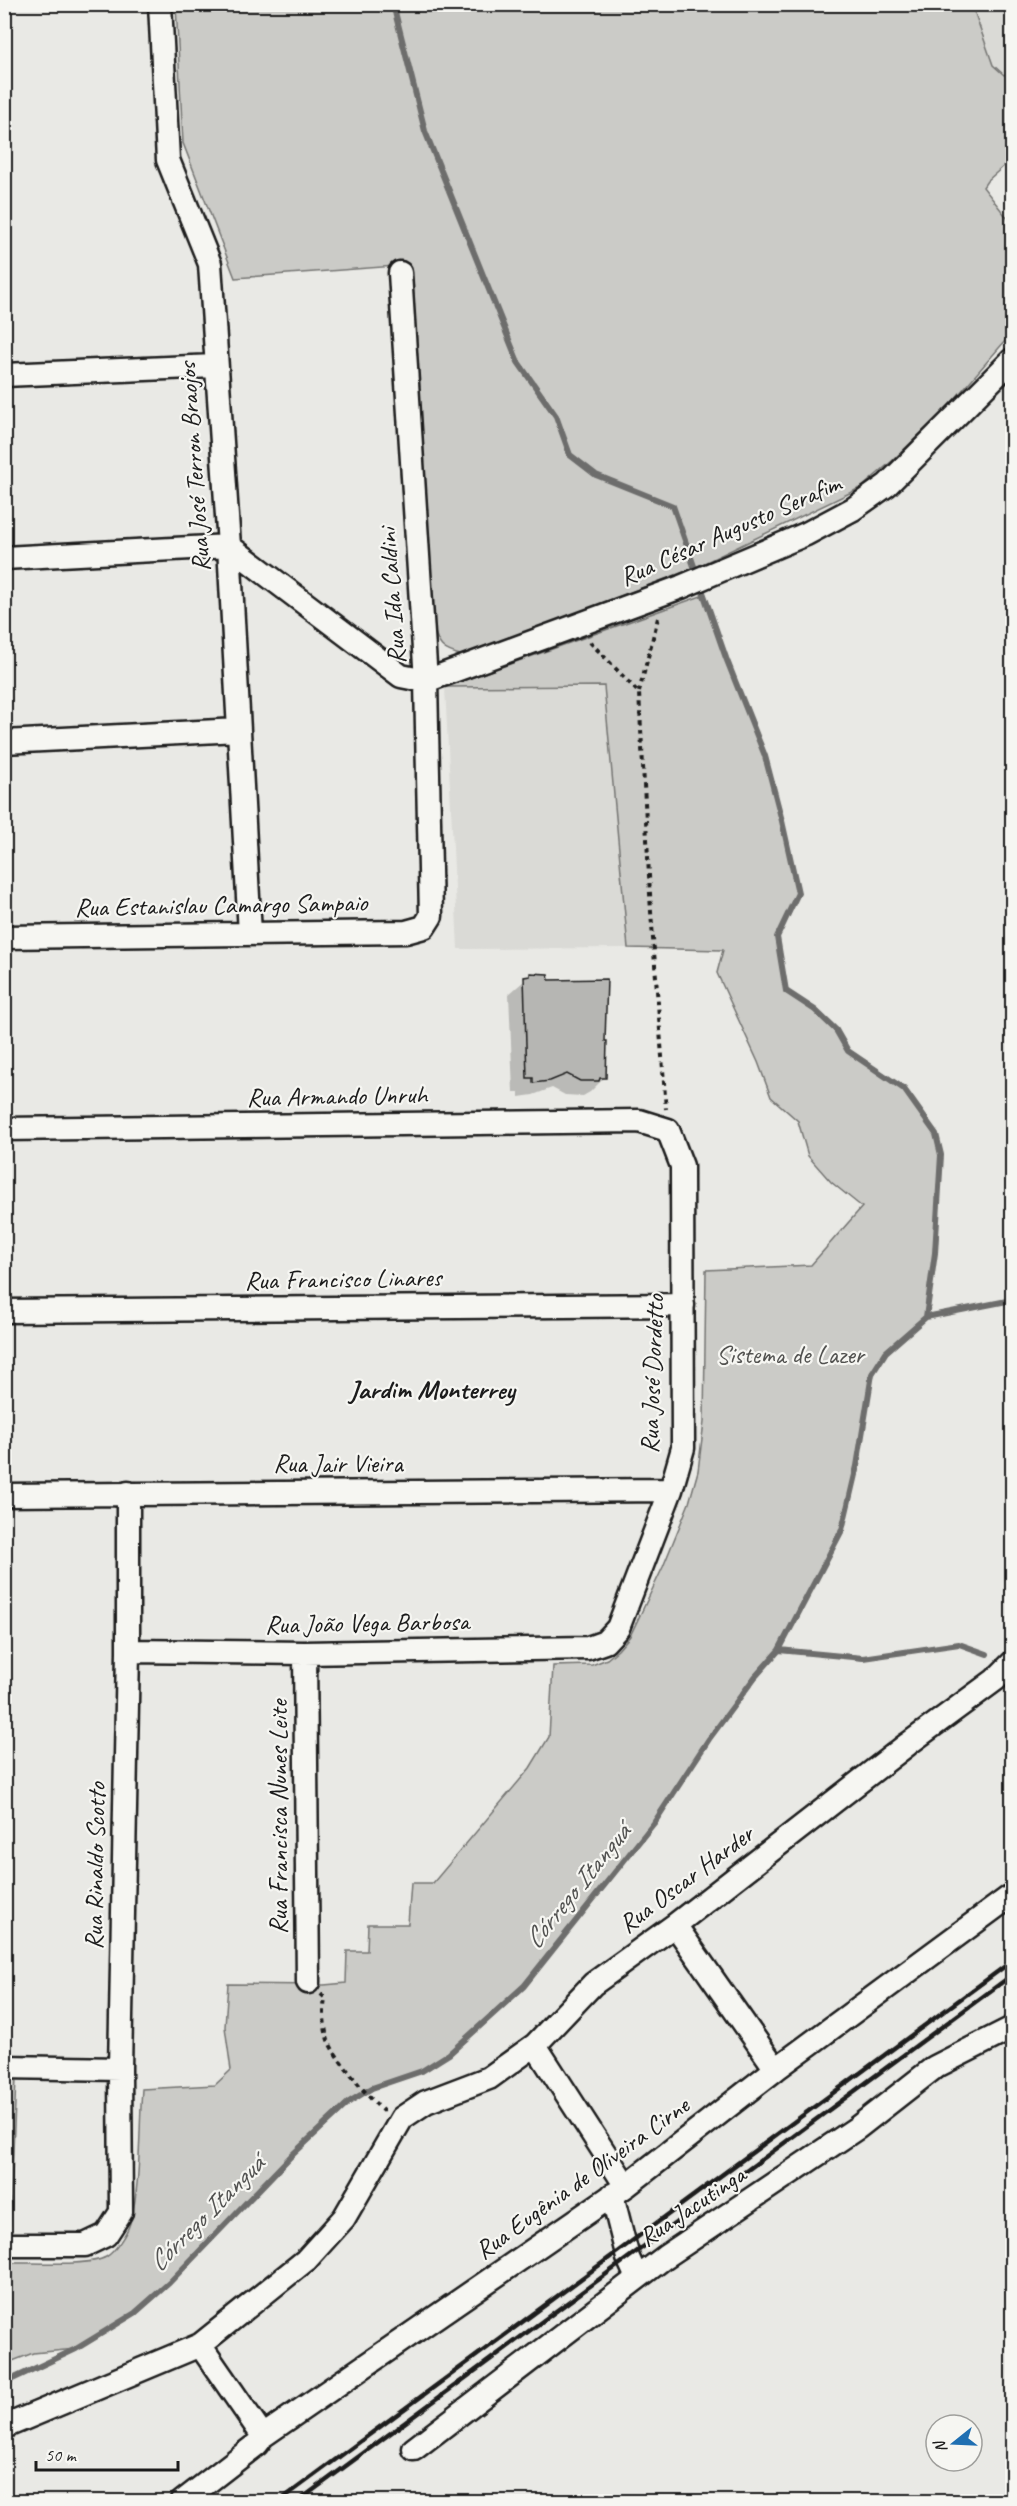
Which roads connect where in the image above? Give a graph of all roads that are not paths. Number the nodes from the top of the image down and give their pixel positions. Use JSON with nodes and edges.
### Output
{"nodes":[{"id":1,"x":160,"y":4,"type":"edge"},
{"id":2,"x":400,"y":273,"type":"dead end"},
{"id":3,"x":1012,"y":360,"type":"edge"},
{"id":4,"x":215,"y":366,"type":"junction"},
{"id":5,"x":4,"y":375,"type":"edge"},
{"id":6,"x":230,"y":546,"type":"junction"},
{"id":7,"x":4,"y":558,"type":"edge"},
{"id":8,"x":426,"y":681,"type":"junction"},
{"id":9,"x":238,"y":730,"type":"junction"},
{"id":10,"x":4,"y":742,"type":"edge"},
{"id":11,"x":431,"y":916,"type":"joint"},
{"id":12,"x":250,"y":934,"type":"junction"},
{"id":13,"x":4,"y":937,"type":"edge"},
{"id":14,"x":4,"y":1129,"type":"edge"},
{"id":15,"x":669,"y":1130,"type":"joint"},
{"id":16,"x":683,"y":1305,"type":"junction"},
{"id":17,"x":4,"y":1311,"type":"edge"},
{"id":18,"x":671,"y":1490,"type":"junction"},
{"id":19,"x":128,"y":1493,"type":"junction"},
{"id":20,"x":4,"y":1495,"type":"edge"},
{"id":21,"x":605,"y":1642,"type":"joint"},
{"id":22,"x":128,"y":1651,"type":"junction"},
{"id":23,"x":305,"y":1653,"type":"junction"},
{"id":24,"x":1012,"y":1664,"type":"edge"},
{"id":25,"x":1012,"y":1895,"type":"edge"},
{"id":26,"x":675,"y":1924,"type":"junction"},
{"id":27,"x":308,"y":1982,"type":"road end"},
{"id":28,"x":1012,"y":2028,"type":"edge"},
{"id":29,"x":535,"y":2045,"type":"junction"},
{"id":30,"x":4,"y":2067,"type":"edge"},
{"id":31,"x":120,"y":2069,"type":"junction"},
{"id":32,"x":776,"y":2069,"type":"junction"},
{"id":33,"x":619,"y":2191,"type":"junction"},
{"id":34,"x":4,"y":2245,"type":"edge"},
{"id":35,"x":637,"y":2278,"type":"junction"},
{"id":36,"x":200,"y":2345,"type":"junction"},
{"id":37,"x":4,"y":2427,"type":"edge"},
{"id":38,"x":263,"y":2436,"type":"junction"},
{"id":39,"x":414,"y":2449,"type":"dead end"},
{"id":40,"x":182,"y":2502,"type":"edge"}],
"edges":[{"from":1,"to":4,"type":"street","name":"Rua José Terron Braojos"},
{"from":2,"to":8,"type":"street","name":"Rua Ida Caldini"},
{"from":3,"to":8,"type":"street","name":"Rua César Augusto Serafim"},
{"from":4,"to":5,"type":"street"},
{"from":4,"to":6,"type":"street","name":"Rua José Terron Braojos"},
{"from":6,"to":7,"type":"street"},
{"from":6,"to":8,"type":"street"},
{"from":6,"to":9,"type":"street","name":"Rua José Terron Braojos"},
{"from":8,"to":11,"type":"street","name":"Rua Ida Caldini"},
{"from":9,"to":10,"type":"street"},
{"from":9,"to":12,"type":"street","name":"Rua José Terron Braojos"},
{"from":11,"to":12,"type":"street","name":"Rua Estanislau Camargo Sampaio"},
{"from":12,"to":13,"type":"street","name":"Rua Estanislau Camargo Sampaio"},
{"from":14,"to":15,"type":"street","name":"Rua Armando Unruh"},
{"from":15,"to":16,"type":"street","name":"Rua José Dordetto"},
{"from":16,"to":17,"type":"street","name":"Rua Francisco Linares"},
{"from":16,"to":18,"type":"street","name":"Rua José Dordetto"},
{"from":18,"to":19,"type":"street","name":"Rua Jair Vieira"},
{"from":18,"to":21,"type":"street","name":"Rua José Dordetto"},
{"from":19,"to":20,"type":"street","name":"Rua Jair Vieira"},
{"from":19,"to":22,"type":"street","name":"Rua Rinaldo Scotto"},
{"from":21,"to":23,"type":"street","name":"Rua João Vega Barbosa"},
{"from":22,"to":23,"type":"street","name":"Rua João Vega Barbosa"},
{"from":22,"to":31,"type":"street","name":"Rua Rinaldo Scotto"},
{"from":23,"to":27,"type":"street","name":"Rua Francisca Nunes Leite"},
{"from":24,"to":26,"type":"street","name":"Rua Oscar Harder"},
{"from":25,"to":32,"type":"street","name":"Rua Eugênia de Oliveira Cirne"},
{"from":26,"to":29,"type":"street","name":"Rua Oscar Harder"},
{"from":26,"to":32,"type":"street"},
{"from":28,"to":35,"type":"street","name":"Rua Jacutinga"},
{"from":29,"to":33,"type":"street"},
{"from":29,"to":36,"type":"street","name":"Rua Oscar Harder"},
{"from":30,"to":31,"type":"street"},
{"from":31,"to":34,"type":"street","name":"Rua Rinaldo Scotto"},
{"from":32,"to":33,"type":"street","name":"Rua Eugênia de Oliveira Cirne"},
{"from":33,"to":35,"type":"street"},
{"from":33,"to":38,"type":"street","name":"Rua Eugênia de Oliveira Cirne"},
{"from":35,"to":39,"type":"street","name":"Rua Jacutinga"},
{"from":36,"to":37,"type":"street","name":"Rua Oscar Harder"},
{"from":36,"to":38,"type":"street"},
{"from":38,"to":40,"type":"street","name":"Rua Eugênia de Oliveira Cirne"}]}
